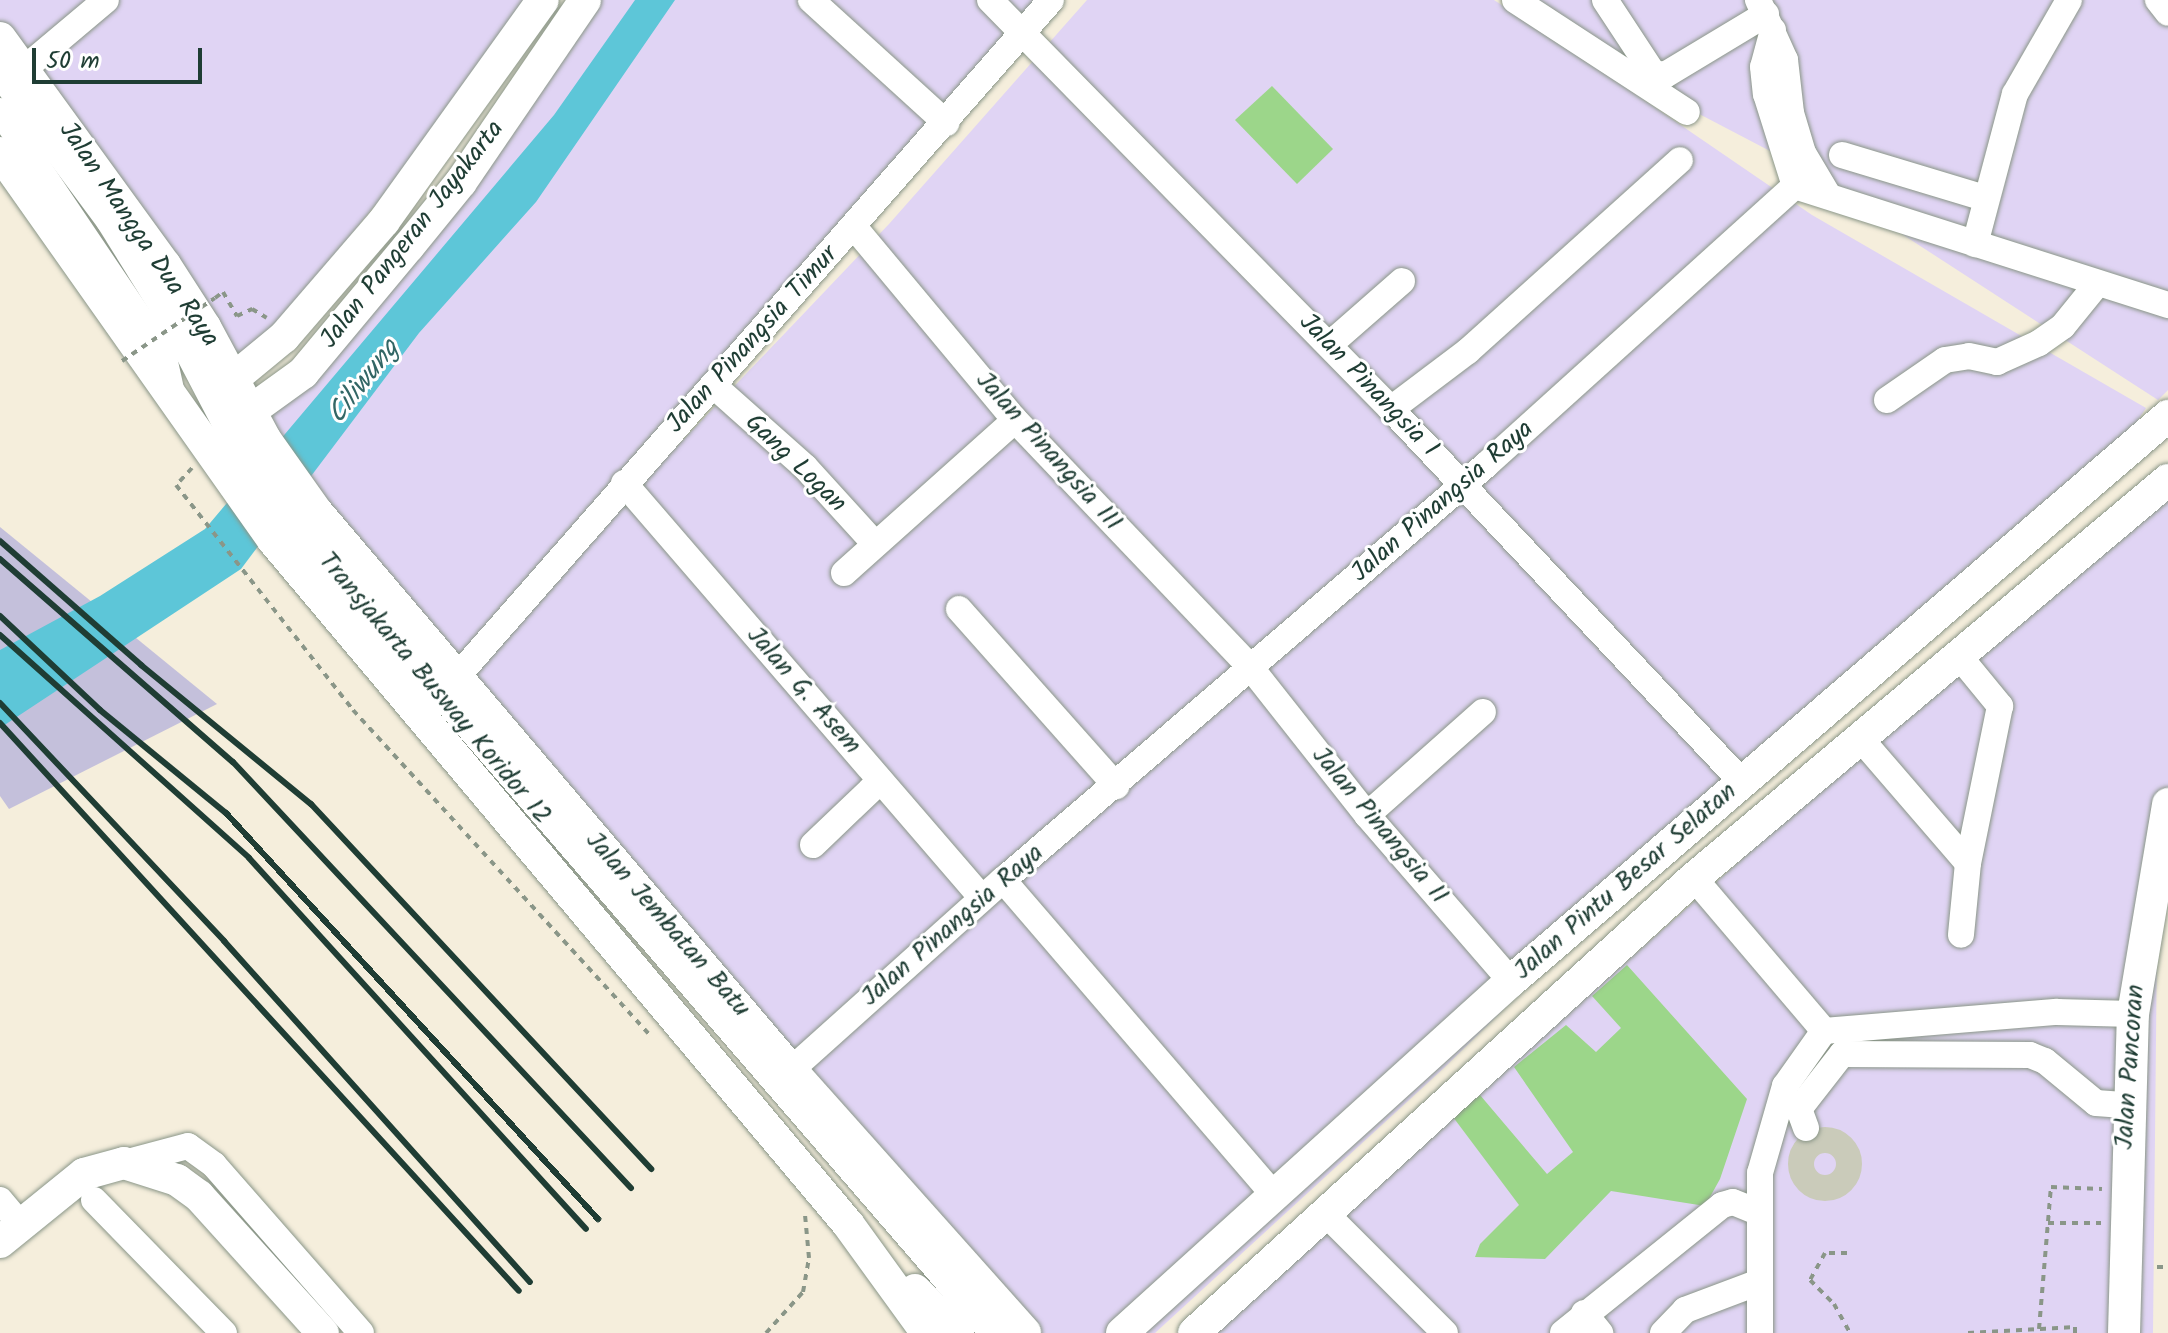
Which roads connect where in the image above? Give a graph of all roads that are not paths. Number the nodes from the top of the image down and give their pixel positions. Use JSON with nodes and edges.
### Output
{"nodes":[{"id":1,"x":106,"y":0,"type":"edge"},
{"id":2,"x":585,"y":0,"type":"edge"},
{"id":3,"x":811,"y":0,"type":"edge"},
{"id":4,"x":990,"y":0,"type":"edge"},
{"id":5,"x":1051,"y":0,"type":"edge"},
{"id":6,"x":1515,"y":0,"type":"edge"},
{"id":7,"x":1605,"y":0,"type":"edge"},
{"id":8,"x":2069,"y":0,"type":"edge"},
{"id":9,"x":2158,"y":0,"type":"edge"},
{"id":10,"x":531,"y":6,"type":"edge"},
{"id":11,"x":2168,"y":13,"type":"edge"},
{"id":12,"x":1766,"y":14,"type":"edge"},
{"id":13,"x":1023,"y":31,"type":"junction"},
{"id":14,"x":0,"y":38,"type":"edge"},
{"id":15,"x":12,"y":71,"type":"edge"},
{"id":16,"x":0,"y":111,"type":"edge"},
{"id":17,"x":1687,"y":112,"type":"dead end"},
{"id":18,"x":946,"y":123,"type":"junction"},
{"id":19,"x":0,"y":153,"type":"edge"},
{"id":20,"x":1842,"y":155,"type":"dead end"},
{"id":21,"x":433,"y":157,"type":"junction"},
{"id":22,"x":1680,"y":160,"type":"dead end"},
{"id":23,"x":1878,"y":166,"type":"junction"},
{"id":24,"x":461,"y":182,"type":"junction"},
{"id":25,"x":1795,"y":186,"type":"junction"},
{"id":26,"x":1828,"y":195,"type":"junction"},
{"id":27,"x":1984,"y":198,"type":"junction"},
{"id":28,"x":1876,"y":211,"type":"junction"},
{"id":29,"x":855,"y":228,"type":"junction"},
{"id":30,"x":1975,"y":244,"type":"junction"},
{"id":31,"x":1402,"y":281,"type":"dead end"},
{"id":32,"x":2098,"y":283,"type":"junction"},
{"id":33,"x":2168,"y":305,"type":"edge"},
{"id":34,"x":1329,"y":345,"type":"junction"},
{"id":35,"x":233,"y":379,"type":"junction"},
{"id":36,"x":713,"y":385,"type":"junction"},
{"id":37,"x":172,"y":394,"type":"junction"},
{"id":38,"x":1887,"y":400,"type":"dead end"},
{"id":39,"x":1391,"y":409,"type":"junction"},
{"id":40,"x":2168,"y":416,"type":"edge"},
{"id":41,"x":1015,"y":420,"type":"junction"},
{"id":42,"x":237,"y":445,"type":"junction"},
{"id":43,"x":2168,"y":480,"type":"edge"},
{"id":44,"x":624,"y":483,"type":"junction"},
{"id":45,"x":1463,"y":485,"type":"junction"},
{"id":46,"x":293,"y":523,"type":"junction"},
{"id":47,"x":875,"y":544,"type":"junction"},
{"id":48,"x":844,"y":573,"type":"dead end"},
{"id":49,"x":959,"y":609,"type":"dead end"},
{"id":50,"x":1959,"y":656,"type":"junction"},
{"id":51,"x":1251,"y":668,"type":"junction"},
{"id":52,"x":455,"y":679,"type":"junction"},
{"id":53,"x":1483,"y":712,"type":"dead end"},
{"id":54,"x":1860,"y":738,"type":"junction"},
{"id":55,"x":880,"y":781,"type":"junction"},
{"id":56,"x":1742,"y":782,"type":"junction"},
{"id":57,"x":1116,"y":786,"type":"junction"},
{"id":58,"x":2168,"y":804,"type":"edge"},
{"id":59,"x":1367,"y":815,"type":"junction"},
{"id":60,"x":813,"y":845,"type":"dead end"},
{"id":61,"x":1968,"y":863,"type":"junction"},
{"id":62,"x":1694,"y":878,"type":"junction"},
{"id":63,"x":1003,"y":880,"type":"junction"},
{"id":64,"x":982,"y":898,"type":"junction"},
{"id":65,"x":1961,"y":935,"type":"dead end"},
{"id":66,"x":1511,"y":981,"type":"junction"},
{"id":67,"x":2133,"y":1014,"type":"junction"},
{"id":68,"x":1824,"y":1031,"type":"junction"},
{"id":69,"x":791,"y":1070,"type":"junction"},
{"id":70,"x":2127,"y":1105,"type":"junction"},
{"id":71,"x":1806,"y":1128,"type":"dead end"},
{"id":72,"x":124,"y":1163,"type":"junction"},
{"id":73,"x":1275,"y":1196,"type":"junction"},
{"id":74,"x":94,"y":1200,"type":"dead end"},
{"id":75,"x":1324,"y":1212,"type":"junction"},
{"id":76,"x":1758,"y":1212,"type":"junction"},
{"id":77,"x":7,"y":1222,"type":"edge"},
{"id":78,"x":848,"y":1224,"type":"junction"},
{"id":79,"x":1759,"y":1282,"type":"junction"},
{"id":80,"x":1592,"y":1323,"type":"edge"},
{"id":81,"x":224,"y":1333,"type":"edge"},
{"id":82,"x":323,"y":1333,"type":"edge"},
{"id":83,"x":361,"y":1333,"type":"edge"},
{"id":84,"x":927,"y":1333,"type":"edge"},
{"id":85,"x":958,"y":1333,"type":"edge"},
{"id":86,"x":992,"y":1333,"type":"edge"},
{"id":87,"x":1025,"y":1333,"type":"edge"},
{"id":88,"x":1122,"y":1333,"type":"edge"},
{"id":89,"x":1194,"y":1333,"type":"edge"},
{"id":90,"x":1445,"y":1333,"type":"edge"},
{"id":91,"x":1563,"y":1333,"type":"edge"},
{"id":92,"x":1663,"y":1333,"type":"edge"},
{"id":93,"x":1760,"y":1333,"type":"edge"},
{"id":94,"x":2124,"y":1333,"type":"edge"}],
"edges":[{"from":1,"to":15,"type":"street"},
{"from":2,"to":24,"type":"main road","name":"Jalan Pangeran Jayakarta"},
{"from":3,"to":18,"type":"street"},
{"from":4,"to":13,"type":"street","name":"Jalan Pinangsia I"},
{"from":5,"to":13,"type":"street","name":"Jalan Pinangsia Timur"},
{"from":6,"to":17,"type":"street"},
{"from":7,"to":12,"type":"street"},
{"from":8,"to":27,"type":"street"},
{"from":9,"to":11,"type":"street"},
{"from":10,"to":21,"type":"main road","name":"Jalan Pangeran Jayakarta"},
{"from":12,"to":25,"type":"street"},
{"from":12,"to":26,"type":"street"},
{"from":13,"to":18,"type":"street","name":"Jalan Pinangsia Timur"},
{"from":13,"to":34,"type":"street","name":"Jalan Pinangsia I"},
{"from":14,"to":15,"type":"main road","name":"Jalan Mangga Dua Raya"},
{"from":15,"to":35,"type":"main road","name":"Jalan Mangga Dua Raya"},
{"from":15,"to":42,"type":"street"},
{"from":16,"to":37,"type":"street"},
{"from":18,"to":29,"type":"street","name":"Jalan Pinangsia Timur"},
{"from":19,"to":37,"type":"main road"},
{"from":20,"to":23,"type":"street"},
{"from":21,"to":24,"type":"main road"},
{"from":21,"to":35,"type":"main road","name":"Jalan Pangeran Jayakarta"},
{"from":22,"to":39,"type":"street"},
{"from":23,"to":27,"type":"street"},
{"from":23,"to":28,"type":"street"},
{"from":24,"to":42,"type":"main road","name":"Jalan Pangeran Jayakarta"},
{"from":25,"to":26,"type":"street"},
{"from":25,"to":45,"type":"street","name":"Jalan Pinangsia Raya"},
{"from":26,"to":28,"type":"street"},
{"from":27,"to":30,"type":"street"},
{"from":28,"to":30,"type":"street"},
{"from":29,"to":36,"type":"street","name":"Jalan Pinangsia Timur"},
{"from":29,"to":41,"type":"street","name":"Jalan Pinangsia III"},
{"from":30,"to":32,"type":"street"},
{"from":31,"to":34,"type":"street"},
{"from":32,"to":33,"type":"street"},
{"from":32,"to":38,"type":"street"},
{"from":34,"to":39,"type":"street","name":"Jalan Pinangsia I"},
{"from":35,"to":42,"type":"main road","name":"Jalan Mangga Dua Raya"},
{"from":36,"to":44,"type":"street","name":"Jalan Pinangsia Timur"},
{"from":36,"to":47,"type":"street","name":"Gang Logan"},
{"from":37,"to":42,"type":"main road"},
{"from":39,"to":45,"type":"street","name":"Jalan Pinangsia I"},
{"from":40,"to":56,"type":"main road","name":"Jalan Pintu Besar Selatan"},
{"from":41,"to":47,"type":"street"},
{"from":41,"to":51,"type":"street","name":"Jalan Pinangsia III"},
{"from":42,"to":46,"type":"main road"},
{"from":42,"to":46,"type":"main road"},
{"from":43,"to":50,"type":"main road","name":"Jalan Pintu Besar Selatan"},
{"from":44,"to":52,"type":"street","name":"Jalan Pinangsia Timur"},
{"from":44,"to":55,"type":"street","name":"Jalan G. Asem"},
{"from":45,"to":51,"type":"street","name":"Jalan Pinangsia Raya"},
{"from":45,"to":56,"type":"street","name":"Jalan Pinangsia I"},
{"from":46,"to":52,"type":"main road","name":"Jalan Jembatan Batu"},
{"from":46,"to":78,"type":"main road","name":"Jalan Jembatan Batu"},
{"from":46,"to":86,"type":"street","name":"Transjakarta Busway Koridor 12"},
{"from":47,"to":48,"type":"street"},
{"from":49,"to":57,"type":"street"},
{"from":50,"to":54,"type":"main road","name":"Jalan Pintu Besar Selatan"},
{"from":50,"to":61,"type":"street"},
{"from":51,"to":57,"type":"street","name":"Jalan Pinangsia Raya"},
{"from":51,"to":59,"type":"street","name":"Jalan Pinangsia II"},
{"from":52,"to":69,"type":"main road","name":"Jalan Jembatan Batu"},
{"from":53,"to":59,"type":"street"},
{"from":54,"to":61,"type":"street"},
{"from":54,"to":62,"type":"main road","name":"Jalan Pintu Besar Selatan"},
{"from":55,"to":60,"type":"street"},
{"from":55,"to":64,"type":"street","name":"Jalan G. Asem"},
{"from":56,"to":66,"type":"main road","name":"Jalan Pintu Besar Selatan"},
{"from":57,"to":63,"type":"street","name":"Jalan Pinangsia Raya"},
{"from":58,"to":67,"type":"main road","name":"Jalan Pancoran"},
{"from":59,"to":66,"type":"street","name":"Jalan Pinangsia II"},
{"from":61,"to":65,"type":"street"},
{"from":62,"to":68,"type":"street"},
{"from":62,"to":75,"type":"main road","name":"Jalan Pintu Besar Selatan"},
{"from":63,"to":64,"type":"street","name":"Jalan Pinangsia Raya"},
{"from":63,"to":73,"type":"street"},
{"from":64,"to":69,"type":"street","name":"Jalan Pinangsia Raya"},
{"from":66,"to":73,"type":"main road","name":"Jalan Pintu Besar Selatan"},
{"from":67,"to":68,"type":"street"},
{"from":67,"to":70,"type":"main road","name":"Jalan Pancoran"},
{"from":68,"to":76,"type":"street"},
{"from":69,"to":87,"type":"main road","name":"Jalan Jembatan Batu"},
{"from":70,"to":71,"type":"street"},
{"from":70,"to":94,"type":"main road","name":"Jalan Pancoran"},
{"from":72,"to":77,"type":"main road"},
{"from":72,"to":82,"type":"main road"},
{"from":72,"to":83,"type":"street"},
{"from":73,"to":88,"type":"main road","name":"Jalan Pintu Besar Selatan"},
{"from":74,"to":81,"type":"street"},
{"from":75,"to":89,"type":"main road","name":"Jalan Pintu Besar Selatan"},
{"from":75,"to":90,"type":"street"},
{"from":76,"to":79,"type":"street"},
{"from":76,"to":80,"type":"street"},
{"from":78,"to":84,"type":"main road"},
{"from":78,"to":85,"type":"main road"},
{"from":79,"to":92,"type":"street"},
{"from":79,"to":93,"type":"street"},
{"from":80,"to":91,"type":"street"}]}
